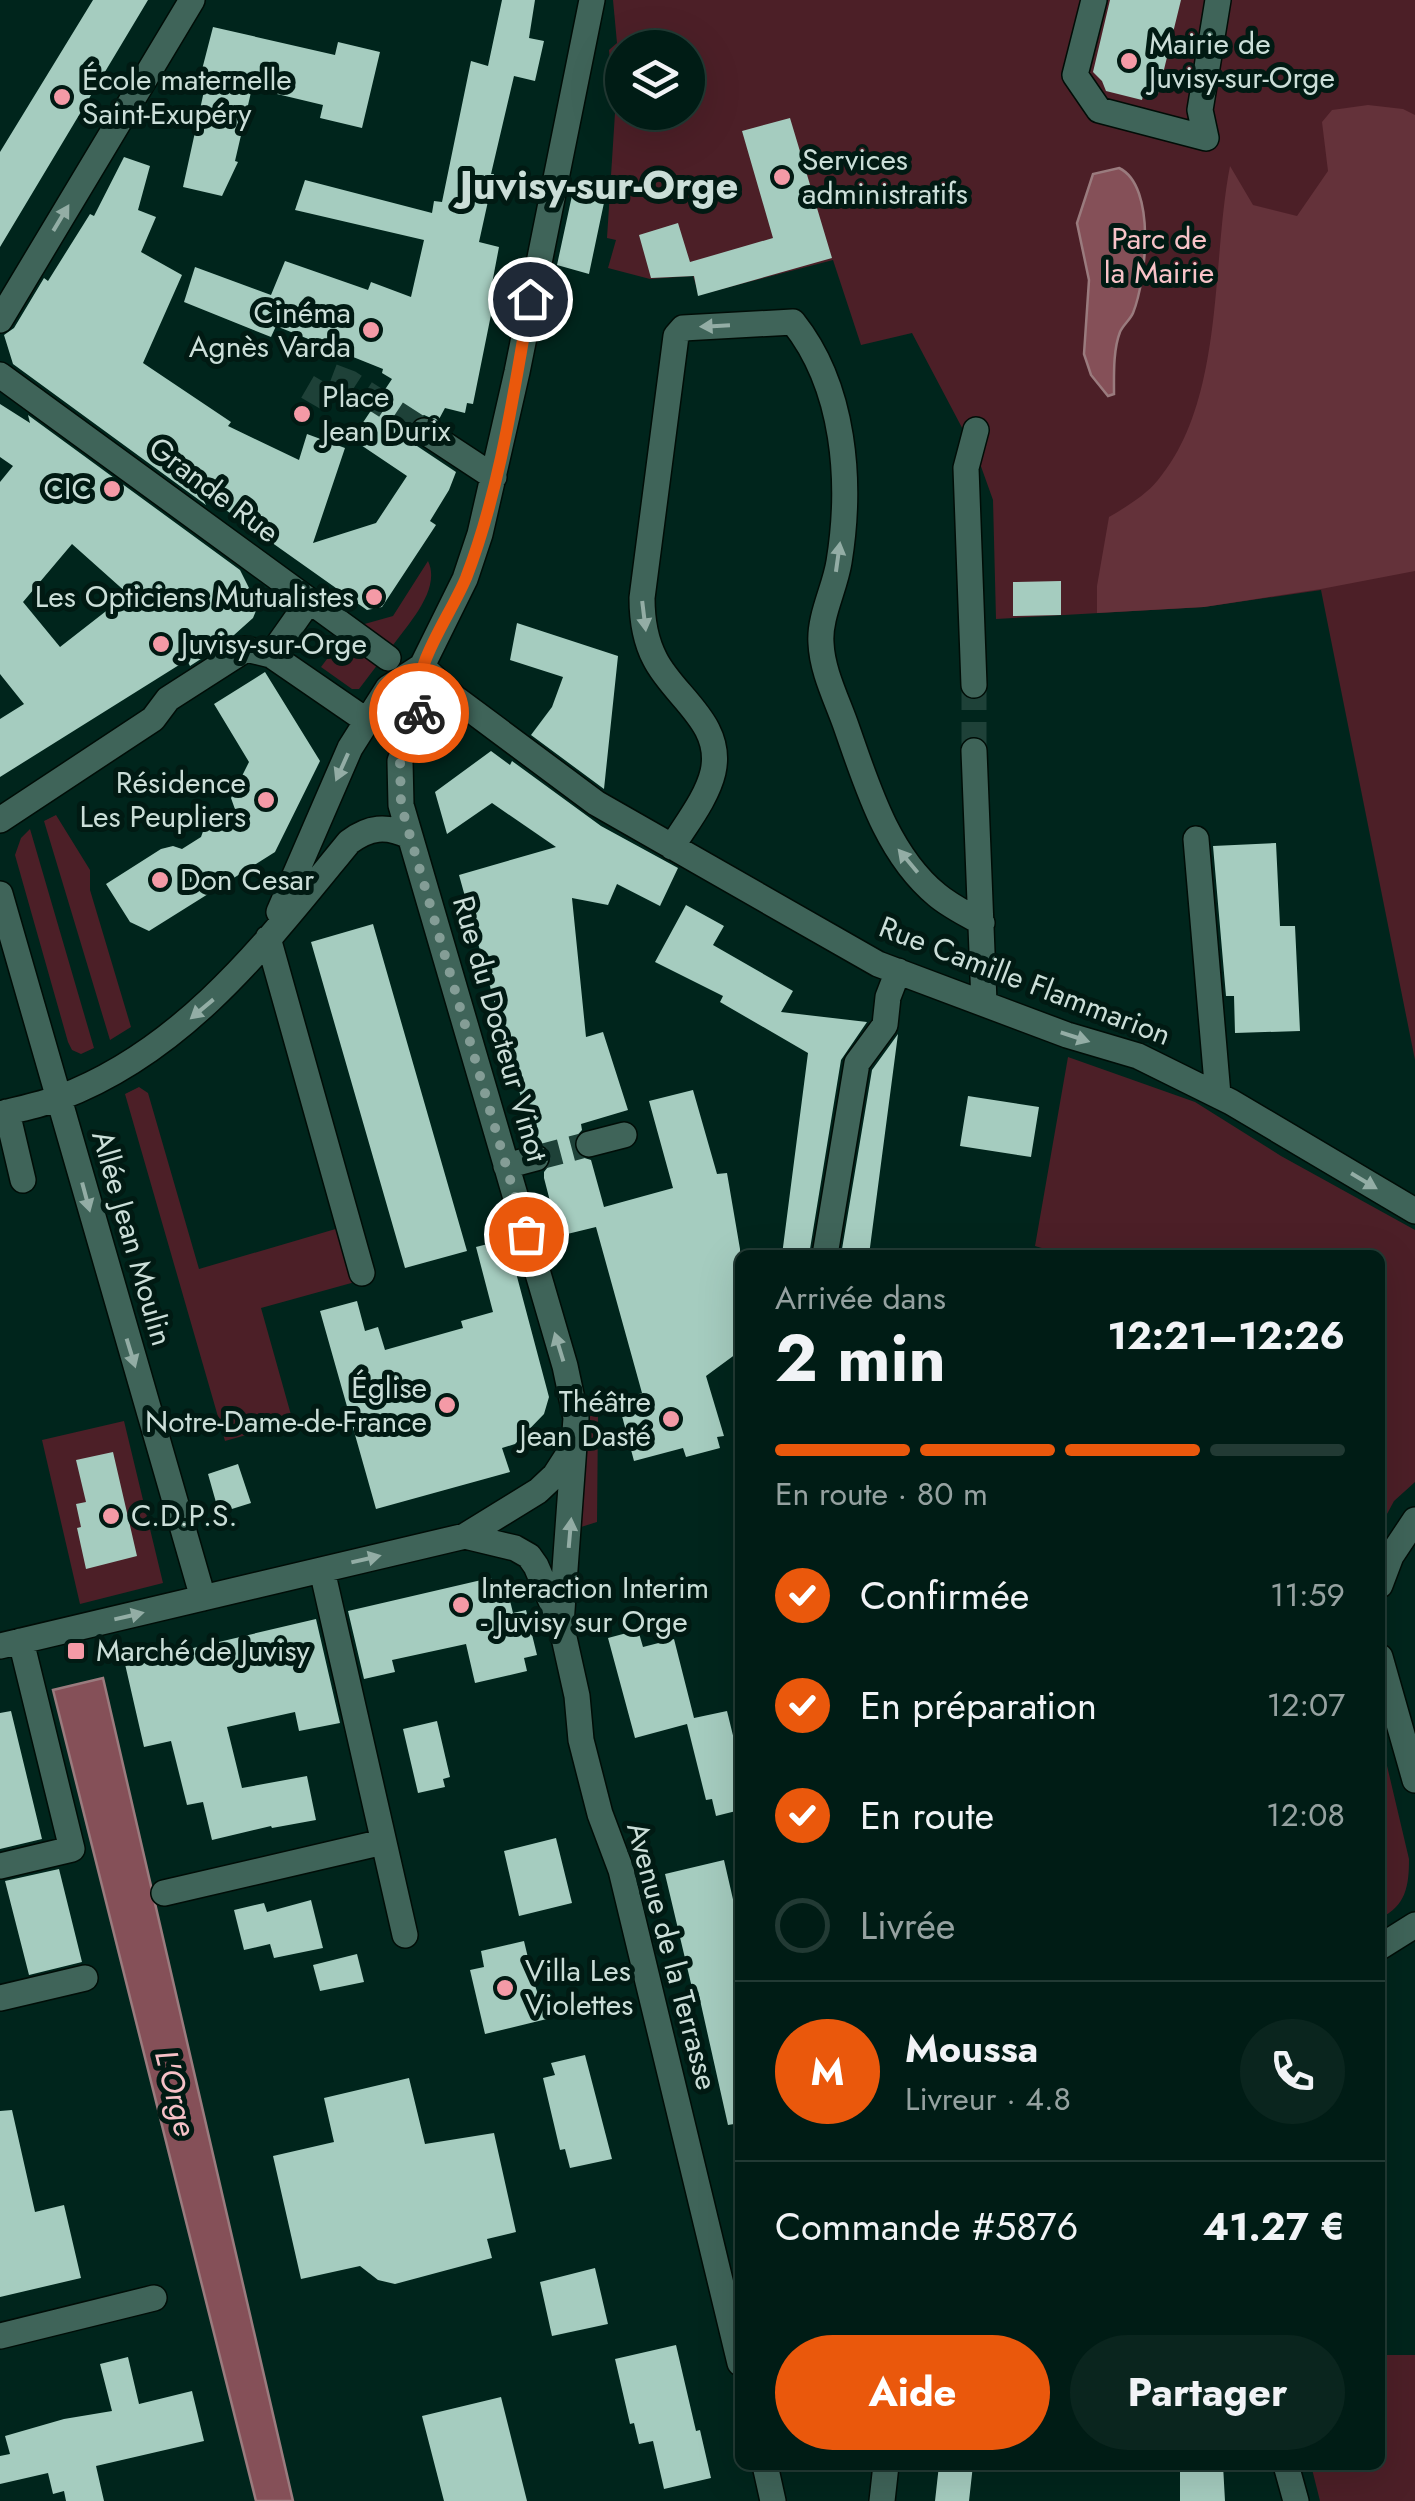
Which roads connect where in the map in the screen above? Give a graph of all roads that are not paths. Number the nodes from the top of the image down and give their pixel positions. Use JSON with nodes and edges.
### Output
{"nodes":[{"id":1,"x":192,"y":0,"type":"edge"},
{"id":2,"x":592,"y":0,"type":"edge"},
{"id":3,"x":1094,"y":0,"type":"edge"},
{"id":4,"x":1218,"y":0,"type":"edge"},
{"id":5,"x":5,"y":311,"type":"edge"},
{"id":6,"x":0,"y":376,"type":"edge"},
{"id":7,"x":976,"y":430,"type":"dead end"},
{"id":8,"x":424,"y":432,"type":"tunnel mouth"},
{"id":9,"x":494,"y":477,"type":"junction"},
{"id":10,"x":309,"y":602,"type":"junction"},
{"id":11,"x":259,"y":652,"type":"junction"},
{"id":12,"x":388,"y":658,"type":"dead end"},
{"id":13,"x":422,"y":666,"type":"junction"},
{"id":14,"x":974,"y":686,"type":"tunnel mouth"},
{"id":15,"x":368,"y":721,"type":"junction"},
{"id":16,"x":974,"y":751,"type":"tunnel mouth"},
{"id":17,"x":0,"y":820,"type":"edge"},
{"id":18,"x":408,"y":836,"type":"junction"},
{"id":19,"x":1196,"y":839,"type":"dead end"},
{"id":20,"x":672,"y":847,"type":"junction"},
{"id":21,"x":306,"y":850,"type":"junction"},
{"id":22,"x":330,"y":865,"type":"junction"},
{"id":23,"x":0,"y":894,"type":"edge"},
{"id":24,"x":982,"y":923,"type":"junction"},
{"id":25,"x":268,"y":938,"type":"junction"},
{"id":26,"x":898,"y":971,"type":"junction"},
{"id":27,"x":984,"y":1002,"type":"junction"},
{"id":28,"x":1218,"y":1095,"type":"junction"},
{"id":29,"x":59,"y":1098,"type":"junction"},
{"id":30,"x":3,"y":1113,"type":"edge"},
{"id":31,"x":624,"y":1135,"type":"dead end"},
{"id":32,"x":589,"y":1144,"type":"tunnel mouth"},
{"id":33,"x":536,"y":1158,"type":"tunnel mouth"},
{"id":34,"x":506,"y":1166,"type":"junction"},
{"id":35,"x":23,"y":1180,"type":"dead end"},
{"id":36,"x":1415,"y":1212,"type":"edge"},
{"id":37,"x":826,"y":1250,"type":"edge"},
{"id":38,"x":362,"y":1273,"type":"dead end"},
{"id":39,"x":575,"y":1442,"type":"junction"},
{"id":40,"x":1415,"y":1520,"type":"edge"},
{"id":41,"x":464,"y":1536,"type":"junction"},
{"id":42,"x":322,"y":1570,"type":"junction"},
{"id":43,"x":1385,"y":1574,"type":"edge"},
{"id":44,"x":203,"y":1598,"type":"junction"},
{"id":45,"x":561,"y":1624,"type":"junction"},
{"id":46,"x":26,"y":1634,"type":"edge"},
{"id":47,"x":1385,"y":1675,"type":"edge"},
{"id":48,"x":1415,"y":1780,"type":"edge"},
{"id":49,"x":383,"y":1842,"type":"junction"},
{"id":50,"x":0,"y":1866,"type":"edge"},
{"id":51,"x":164,"y":1892,"type":"dead end"},
{"id":52,"x":1415,"y":1925,"type":"edge"},
{"id":53,"x":405,"y":1935,"type":"dead end"},
{"id":54,"x":1385,"y":1943,"type":"edge"},
{"id":55,"x":85,"y":1978,"type":"dead end"},
{"id":56,"x":0,"y":1998,"type":"edge"},
{"id":57,"x":154,"y":2298,"type":"dead end"},
{"id":58,"x":0,"y":2336,"type":"edge"},
{"id":59,"x":735,"y":2342,"type":"edge"},
{"id":60,"x":766,"y":2470,"type":"edge"},
{"id":61,"x":885,"y":2470,"type":"edge"},
{"id":62,"x":1287,"y":2470,"type":"edge"},
{"id":63,"x":774,"y":2501,"type":"edge"},
{"id":64,"x":882,"y":2501,"type":"edge"},
{"id":65,"x":1296,"y":2501,"type":"edge"}],
"edges":[{"from":5,"to":1,"type":"street","one_way":true},
{"from":2,"to":9,"type":"street"},
{"from":3,"to":4,"type":"street"},
{"from":6,"to":10,"type":"street","name":"Grande Rue"},
{"from":7,"to":14,"type":"street"},
{"from":8,"to":9,"type":"street"},
{"from":9,"to":13,"type":"street"},
{"from":10,"to":11,"type":"street"},
{"from":10,"to":12,"type":"street","name":"Grande Rue"},
{"from":11,"to":15,"type":"street"},
{"from":11,"to":17,"type":"street"},
{"from":13,"to":15,"type":"street"},
{"from":13,"to":18,"type":"street","name":"Rue du Docteur Vinot"},
{"from":13,"to":20,"type":"street","name":"Rue Camille Flammarion"},
{"from":15,"to":21,"type":"street","one_way":true},
{"from":16,"to":24,"type":"street"},
{"from":18,"to":22,"type":"street"},
{"from":18,"to":34,"type":"street","name":"Rue du Docteur Vinot"},
{"from":19,"to":28,"type":"street"},
{"from":24,"to":20,"type":"street","one_way":true},
{"from":20,"to":26,"type":"street","name":"Rue Camille Flammarion"},
{"from":21,"to":22,"type":"street"},
{"from":21,"to":25,"type":"street"},
{"from":22,"to":25,"type":"street"},
{"from":23,"to":29,"type":"street","name":"Allée Jean Moulin"},
{"from":24,"to":27,"type":"street"},
{"from":25,"to":29,"type":"street","one_way":true},
{"from":25,"to":38,"type":"street"},
{"from":26,"to":27,"type":"street","name":"Rue Camille Flammarion"},
{"from":26,"to":37,"type":"street"},
{"from":27,"to":28,"type":"street","name":"Rue Camille Flammarion","one_way":true},
{"from":28,"to":36,"type":"street","name":"Rue Camille Flammarion","one_way":true},
{"from":29,"to":30,"type":"street"},
{"from":29,"to":44,"type":"street","name":"Allée Jean Moulin","one_way":true},
{"from":30,"to":35,"type":"street"},
{"from":31,"to":32,"type":"street"},
{"from":33,"to":34,"type":"street"},
{"from":39,"to":34,"type":"street","name":"Rue du Docteur Vinot","one_way":true},
{"from":39,"to":41,"type":"street"},
{"from":45,"to":39,"type":"street","name":"Avenue de la Terrasse","one_way":true},
{"from":40,"to":43,"type":"street"},
{"from":42,"to":41,"type":"street","one_way":true},
{"from":41,"to":45,"type":"street","name":"Avenue de la Terrasse"},
{"from":42,"to":44,"type":"street"},
{"from":42,"to":49,"type":"street"},
{"from":46,"to":44,"type":"street","one_way":true},
{"from":45,"to":59,"type":"street","name":"Avenue de la Terrasse"},
{"from":46,"to":50,"type":"street"},
{"from":47,"to":48,"type":"street"},
{"from":49,"to":51,"type":"street"},
{"from":49,"to":53,"type":"street"},
{"from":52,"to":54,"type":"street"},
{"from":55,"to":56,"type":"street"},
{"from":57,"to":58,"type":"street"},
{"from":60,"to":63,"type":"street"},
{"from":61,"to":64,"type":"street"},
{"from":62,"to":65,"type":"street"}]}
